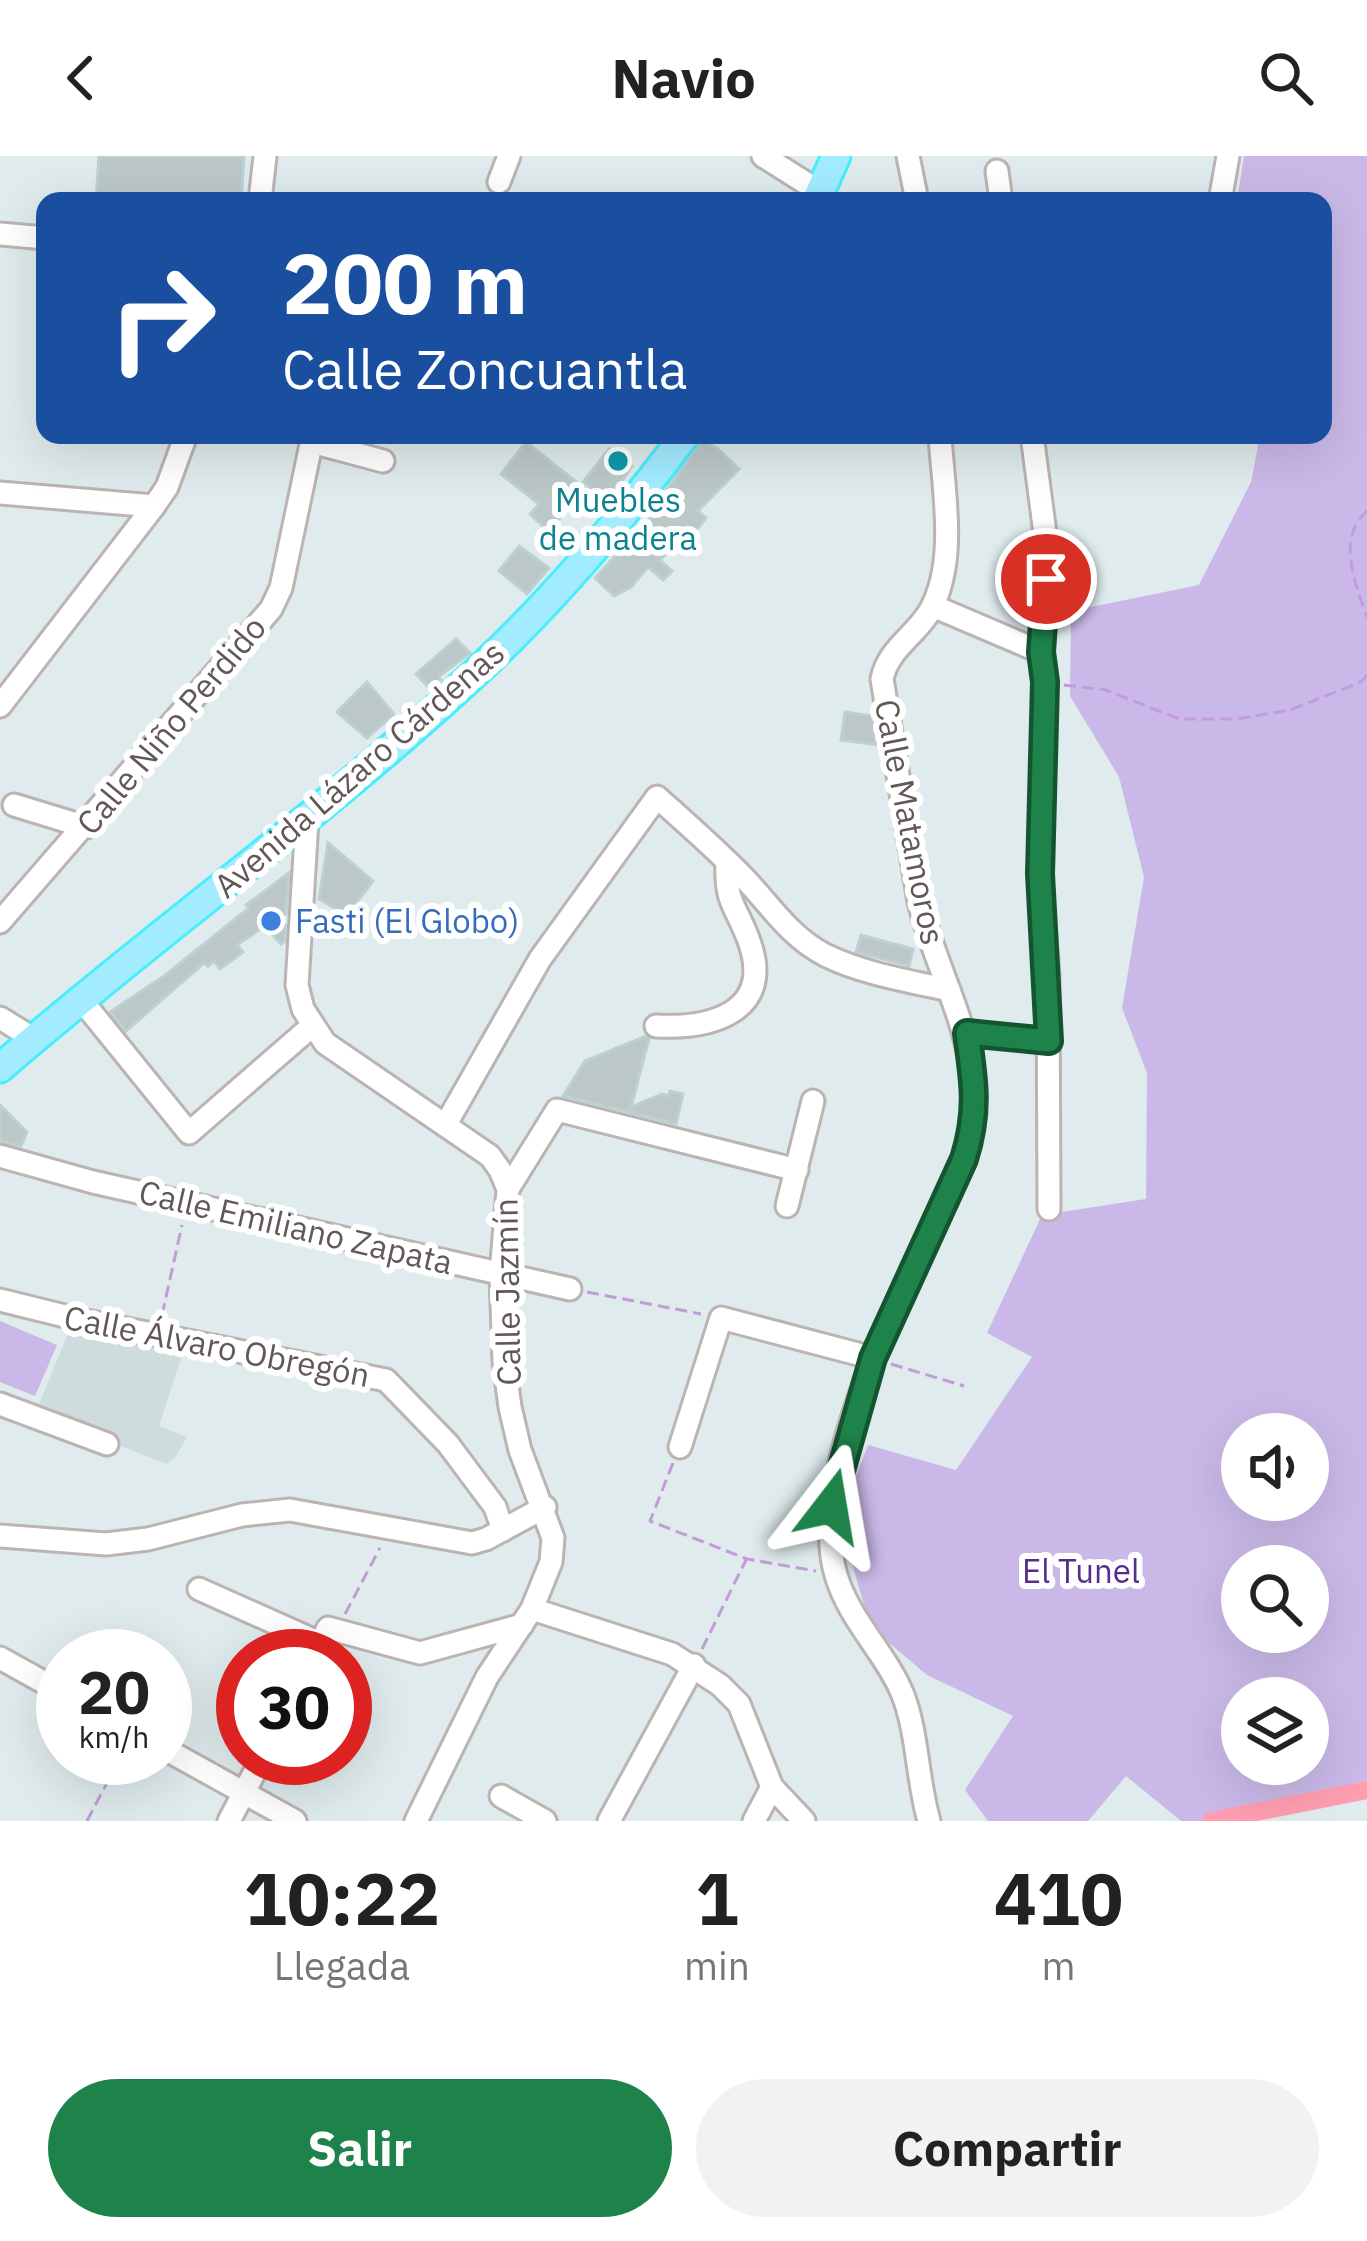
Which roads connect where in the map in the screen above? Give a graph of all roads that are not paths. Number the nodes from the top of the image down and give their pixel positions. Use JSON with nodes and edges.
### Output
{"nodes":[{"id":1,"x":265,"y":156,"type":"edge"},
{"id":2,"x":509,"y":156,"type":"edge"},
{"id":3,"x":763,"y":156,"type":"edge"},
{"id":4,"x":836,"y":156,"type":"edge"},
{"id":5,"x":908,"y":156,"type":"edge"},
{"id":6,"x":1228,"y":156,"type":"edge"},
{"id":7,"x":998,"y":171,"type":"dead end"},
{"id":8,"x":500,"y":182,"type":"dead end"},
{"id":9,"x":261,"y":192,"type":"edge"},
{"id":10,"x":812,"y":192,"type":"edge"},
{"id":11,"x":820,"y":192,"type":"edge"},
{"id":12,"x":915,"y":192,"type":"edge"},
{"id":13,"x":1000,"y":192,"type":"edge"},
{"id":14,"x":1222,"y":192,"type":"edge"},
{"id":15,"x":0,"y":234,"type":"edge"},
{"id":16,"x":36,"y":237,"type":"edge"},
{"id":17,"x":184,"y":444,"type":"edge"},
{"id":18,"x":312,"y":444,"type":"edge"},
{"id":19,"x":331,"y":444,"type":"edge"},
{"id":20,"x":678,"y":444,"type":"edge"},
{"id":21,"x":941,"y":444,"type":"edge"},
{"id":22,"x":1033,"y":444,"type":"edge"},
{"id":23,"x":383,"y":461,"type":"dead end"},
{"id":24,"x":0,"y":494,"type":"edge"},
{"id":25,"x":154,"y":506,"type":"junction"},
{"id":26,"x":933,"y":606,"type":"junction"},
{"id":27,"x":1041,"y":652,"type":"junction"},
{"id":28,"x":0,"y":706,"type":"edge"},
{"id":29,"x":14,"y":805,"type":"dead end"},
{"id":30,"x":307,"y":820,"type":"junction"},
{"id":31,"x":86,"y":826,"type":"junction"},
{"id":32,"x":727,"y":862,"type":"junction"},
{"id":33,"x":0,"y":922,"type":"edge"},
{"id":34,"x":949,"y":989,"type":"junction"},
{"id":35,"x":83,"y":1002,"type":"junction"},
{"id":36,"x":0,"y":1018,"type":"edge"},
{"id":37,"x":312,"y":1026,"type":"junction"},
{"id":38,"x":656,"y":1026,"type":"dead end"},
{"id":39,"x":967,"y":1033,"type":"junction"},
{"id":40,"x":34,"y":1039,"type":"junction"},
{"id":41,"x":1049,"y":1041,"type":"junction"},
{"id":42,"x":0,"y":1069,"type":"edge"},
{"id":43,"x":813,"y":1100,"type":"dead end"},
{"id":44,"x":446,"y":1124,"type":"junction"},
{"id":45,"x":0,"y":1156,"type":"edge"},
{"id":46,"x":797,"y":1170,"type":"junction"},
{"id":47,"x":508,"y":1189,"type":"junction"},
{"id":48,"x":787,"y":1206,"type":"dead end"},
{"id":49,"x":1049,"y":1210,"type":"dead end"},
{"id":50,"x":501,"y":1274,"type":"junction"},
{"id":51,"x":570,"y":1288,"type":"road end"},
{"id":52,"x":0,"y":1300,"type":"edge"},
{"id":53,"x":873,"y":1358,"type":"junction"},
{"id":54,"x":0,"y":1404,"type":"edge"},
{"id":55,"x":106,"y":1444,"type":"dead end"},
{"id":56,"x":680,"y":1447,"type":"road end"},
{"id":57,"x":545,"y":1507,"type":"junction"},
{"id":58,"x":503,"y":1530,"type":"junction"},
{"id":59,"x":0,"y":1536,"type":"edge"},
{"id":60,"x":199,"y":1588,"type":"dead end"},
{"id":61,"x":527,"y":1617,"type":"junction"},
{"id":62,"x":298,"y":1629,"type":"edge"},
{"id":63,"x":372,"y":1646,"type":"edge"},
{"id":64,"x":0,"y":1658,"type":"edge"},
{"id":65,"x":694,"y":1665,"type":"junction"},
{"id":66,"x":36,"y":1678,"type":"edge"},
{"id":67,"x":192,"y":1764,"type":"edge"},
{"id":68,"x":248,"y":1785,"type":"edge"},
{"id":69,"x":772,"y":1786,"type":"junction"},
{"id":70,"x":244,"y":1793,"type":"junction"},
{"id":71,"x":501,"y":1796,"type":"dead end"},
{"id":72,"x":229,"y":1821,"type":"edge"},
{"id":73,"x":295,"y":1821,"type":"edge"},
{"id":74,"x":416,"y":1821,"type":"edge"},
{"id":75,"x":545,"y":1821,"type":"edge"},
{"id":76,"x":609,"y":1821,"type":"edge"},
{"id":77,"x":754,"y":1821,"type":"edge"},
{"id":78,"x":804,"y":1821,"type":"edge"},
{"id":79,"x":929,"y":1821,"type":"edge"}],
"edges":[{"from":1,"to":9,"type":"street"},
{"from":2,"to":8,"type":"street"},
{"from":3,"to":10,"type":"street"},
{"from":4,"to":11,"type":"main road"},
{"from":5,"to":12,"type":"street"},
{"from":6,"to":14,"type":"street"},
{"from":7,"to":13,"type":"street"},
{"from":15,"to":16,"type":"street"},
{"from":17,"to":25,"type":"street"},
{"from":18,"to":31,"type":"street","name":"Calle Niño Perdido"},
{"from":19,"to":23,"type":"street"},
{"from":20,"to":30,"type":"main road","name":"Avenida Lázaro Cárdenas"},
{"from":21,"to":26,"type":"street","name":"Calle Matamoros"},
{"from":22,"to":27,"type":"street"},
{"from":24,"to":25,"type":"street"},
{"from":25,"to":28,"type":"street"},
{"from":26,"to":27,"type":"street"},
{"from":26,"to":34,"type":"street","name":"Calle Matamoros"},
{"from":27,"to":41,"type":"street"},
{"from":29,"to":31,"type":"street"},
{"from":30,"to":35,"type":"main road","name":"Avenida Lázaro Cárdenas"},
{"from":30,"to":37,"type":"street"},
{"from":31,"to":33,"type":"street","name":"Calle Niño Perdido"},
{"from":32,"to":34,"type":"street"},
{"from":32,"to":38,"type":"street"},
{"from":32,"to":44,"type":"street"},
{"from":34,"to":39,"type":"street","name":"Calle Matamoros"},
{"from":35,"to":37,"type":"street"},
{"from":35,"to":40,"type":"main road","name":"Avenida Lázaro Cárdenas"},
{"from":36,"to":40,"type":"street"},
{"from":37,"to":44,"type":"street","name":"Calle Jazmín"},
{"from":39,"to":41,"type":"street"},
{"from":39,"to":53,"type":"street","name":"Calle Matamoros"},
{"from":40,"to":42,"type":"main road","name":"Avenida Lázaro Cárdenas"},
{"from":41,"to":49,"type":"street"},
{"from":43,"to":46,"type":"street"},
{"from":44,"to":47,"type":"street","name":"Calle Jazmín"},
{"from":45,"to":50,"type":"street","name":"Calle Emiliano Zapata"},
{"from":46,"to":47,"type":"street"},
{"from":46,"to":48,"type":"street"},
{"from":47,"to":50,"type":"street","name":"Calle Jazmín"},
{"from":50,"to":51,"type":"street","name":"Calle Emiliano Zapata"},
{"from":50,"to":57,"type":"street","name":"Calle Jazmín"},
{"from":52,"to":58,"type":"street","name":"Calle Álvaro Obregón"},
{"from":53,"to":56,"type":"street"},
{"from":53,"to":79,"type":"street","name":"Calle Matamoros"},
{"from":54,"to":55,"type":"street"},
{"from":57,"to":58,"type":"street"},
{"from":57,"to":61,"type":"street","name":"Calle Jazmín"},
{"from":58,"to":59,"type":"street"},
{"from":60,"to":62,"type":"street"},
{"from":61,"to":63,"type":"street"},
{"from":61,"to":65,"type":"street"},
{"from":61,"to":74,"type":"street","name":"Calle Jazmín"},
{"from":64,"to":66,"type":"street"},
{"from":65,"to":69,"type":"street"},
{"from":65,"to":76,"type":"street"},
{"from":67,"to":70,"type":"street"},
{"from":68,"to":70,"type":"street"},
{"from":69,"to":77,"type":"street"},
{"from":69,"to":78,"type":"street"},
{"from":70,"to":72,"type":"street"},
{"from":70,"to":73,"type":"street"},
{"from":71,"to":75,"type":"street"}]}
